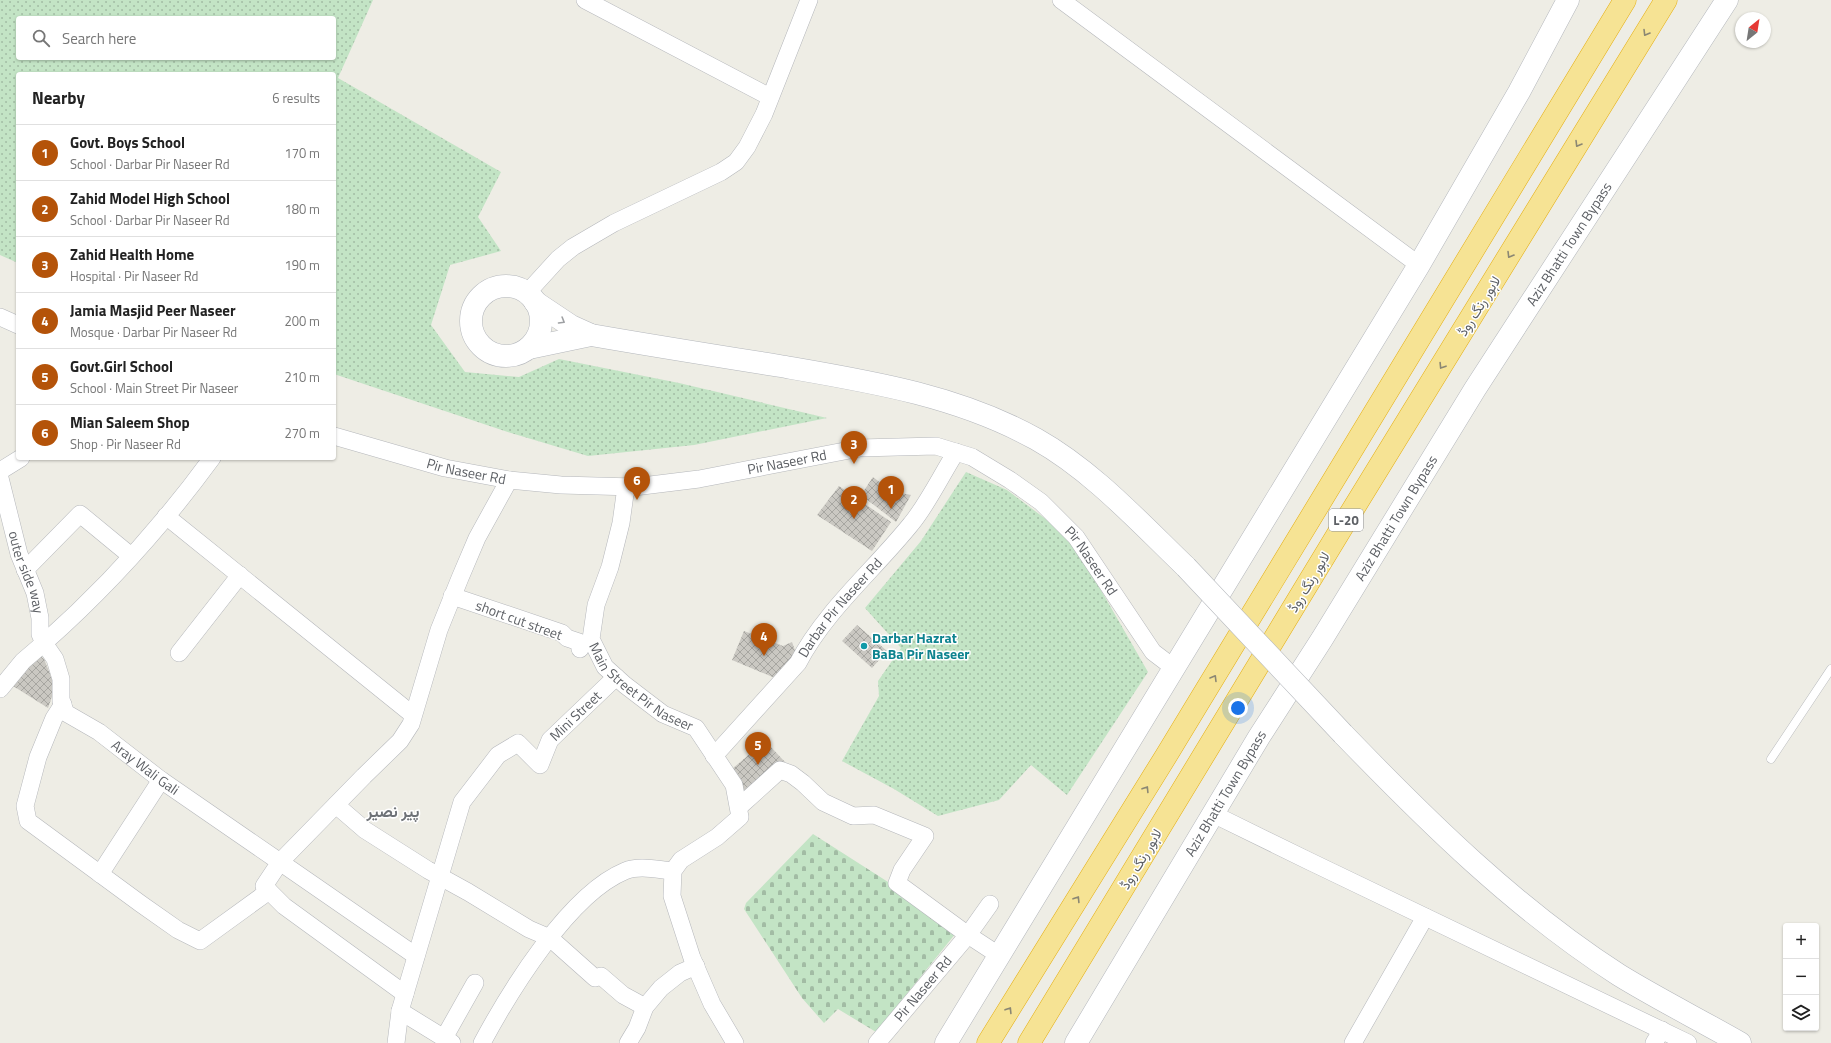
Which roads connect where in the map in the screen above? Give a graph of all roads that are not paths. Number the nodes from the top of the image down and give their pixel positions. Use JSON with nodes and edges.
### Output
{"nodes":[{"id":1,"x":585,"y":0,"type":"edge"},
{"id":2,"x":809,"y":0,"type":"edge"},
{"id":3,"x":1061,"y":0,"type":"edge"},
{"id":4,"x":1568,"y":0,"type":"edge"},
{"id":5,"x":1625,"y":0,"type":"edge"},
{"id":6,"x":1666,"y":0,"type":"edge"},
{"id":7,"x":1727,"y":0,"type":"edge"},
{"id":8,"x":770,"y":97,"type":"junction"},
{"id":9,"x":1419,"y":265,"type":"junction"},
{"id":10,"x":531,"y":298,"type":"junction"},
{"id":11,"x":0,"y":317,"type":"edge"},
{"id":12,"x":16,"y":324,"type":"edge"},
{"id":13,"x":591,"y":335,"type":"junction"},
{"id":14,"x":528,"y":348,"type":"junction"},
{"id":15,"x":336,"y":437,"type":"edge"},
{"id":16,"x":956,"y":452,"type":"junction"},
{"id":17,"x":18,"y":460,"type":"edge"},
{"id":18,"x":210,"y":460,"type":"edge"},
{"id":19,"x":0,"y":471,"type":"edge"},
{"id":20,"x":0,"y":478,"type":"edge"},
{"id":21,"x":509,"y":480,"type":"junction"},
{"id":22,"x":626,"y":487,"type":"junction"},
{"id":23,"x":166,"y":516,"type":"junction"},
{"id":24,"x":131,"y":556,"type":"junction"},
{"id":25,"x":26,"y":570,"type":"junction"},
{"id":26,"x":240,"y":575,"type":"junction"},
{"id":27,"x":452,"y":596,"type":"junction"},
{"id":28,"x":44,"y":643,"type":"junction"},
{"id":29,"x":580,"y":649,"type":"dead end"},
{"id":30,"x":180,"y":653,"type":"dead end"},
{"id":31,"x":1174,"y":668,"type":"junction"},
{"id":32,"x":1831,"y":669,"type":"edge"},
{"id":33,"x":616,"y":677,"type":"junction"},
{"id":34,"x":0,"y":689,"type":"edge"},
{"id":35,"x":63,"y":704,"type":"junction"},
{"id":36,"x":413,"y":715,"type":"junction"},
{"id":37,"x":714,"y":756,"type":"junction"},
{"id":38,"x":1771,"y":759,"type":"dead end"},
{"id":39,"x":161,"y":780,"type":"junction"},
{"id":40,"x":336,"y":805,"type":"junction"},
{"id":41,"x":739,"y":807,"type":"junction"},
{"id":42,"x":1213,"y":814,"type":"junction"},
{"id":43,"x":280,"y":862,"type":"junction"},
{"id":44,"x":673,"y":871,"type":"junction"},
{"id":45,"x":100,"y":874,"type":"junction"},
{"id":46,"x":439,"y":876,"type":"junction"},
{"id":47,"x":269,"y":891,"type":"junction"},
{"id":48,"x":990,"y":904,"type":"dead end"},
{"id":49,"x":1425,"y":917,"type":"junction"},
{"id":50,"x":968,"y":935,"type":"junction"},
{"id":51,"x":550,"y":938,"type":"junction"},
{"id":52,"x":416,"y":956,"type":"junction"},
{"id":53,"x":1000,"y":956,"type":"junction"},
{"id":54,"x":696,"y":966,"type":"junction"},
{"id":55,"x":475,"y":983,"type":"dead end"},
{"id":56,"x":405,"y":994,"type":"junction"},
{"id":57,"x":645,"y":1007,"type":"junction"},
{"id":58,"x":400,"y":1011,"type":"junction"},
{"id":59,"x":1658,"y":1037,"type":"edge"},
{"id":60,"x":448,"y":1041,"type":"edge"},
{"id":61,"x":396,"y":1043,"type":"edge"},
{"id":62,"x":482,"y":1043,"type":"edge"},
{"id":63,"x":628,"y":1043,"type":"edge"},
{"id":64,"x":735,"y":1043,"type":"edge"},
{"id":65,"x":877,"y":1043,"type":"edge"},
{"id":66,"x":946,"y":1043,"type":"edge"},
{"id":67,"x":988,"y":1043,"type":"edge"},
{"id":68,"x":1029,"y":1043,"type":"edge"},
{"id":69,"x":1076,"y":1043,"type":"edge"},
{"id":70,"x":1353,"y":1043,"type":"edge"},
{"id":71,"x":1688,"y":1043,"type":"edge"},
{"id":72,"x":1740,"y":1043,"type":"edge"}],
"edges":[{"from":1,"to":8,"type":"street"},
{"from":2,"to":8,"type":"street"},
{"from":3,"to":9,"type":"street"},
{"from":4,"to":9,"type":"street"},
{"from":67,"to":5,"type":"highway","number":"L-20","one_way":true},
{"from":6,"to":68,"type":"highway","name":"لاہور رنگ روڈ","number":"L-20","one_way":true},
{"from":7,"to":42,"type":"street","name":"Aziz Bhatti Town Bypass"},
{"from":8,"to":10,"type":"street"},
{"from":9,"to":31,"type":"street"},
{"from":10,"to":13,"type":"street","one_way":true},
{"from":10,"to":14,"type":"street"},
{"from":10,"to":14,"type":"street"},
{"from":11,"to":12,"type":"street"},
{"from":13,"to":14,"type":"street"},
{"from":13,"to":72,"type":"street","bridge":true},
{"from":15,"to":21,"type":"street","name":"Pir Naseer Rd"},
{"from":16,"to":22,"type":"street","name":"Pir Naseer Rd"},
{"from":16,"to":31,"type":"street","name":"Pir Naseer Rd"},
{"from":16,"to":37,"type":"street","name":"Darbar Pir Naseer Rd"},
{"from":17,"to":19,"type":"street"},
{"from":18,"to":23,"type":"street"},
{"from":20,"to":25,"type":"street","name":"outer side way"},
{"from":21,"to":22,"type":"street","name":"Pir Naseer Rd"},
{"from":21,"to":27,"type":"street"},
{"from":22,"to":33,"type":"street","name":"Main Street Pir Naseer"},
{"from":23,"to":24,"type":"street"},
{"from":23,"to":26,"type":"street"},
{"from":24,"to":25,"type":"street"},
{"from":24,"to":28,"type":"street"},
{"from":25,"to":28,"type":"street","name":"outer side way"},
{"from":26,"to":30,"type":"street"},
{"from":26,"to":36,"type":"street"},
{"from":27,"to":29,"type":"street","name":"short cut street"},
{"from":27,"to":36,"type":"street"},
{"from":28,"to":34,"type":"street"},
{"from":28,"to":35,"type":"street"},
{"from":31,"to":53,"type":"street"},
{"from":32,"to":38,"type":"lane"},
{"from":33,"to":37,"type":"street","name":"Main Street Pir Naseer"},
{"from":33,"to":46,"type":"street","name":"Mini Street"},
{"from":35,"to":39,"type":"street","name":"Aray Wali Gali"},
{"from":35,"to":45,"type":"street"},
{"from":36,"to":40,"type":"street"},
{"from":37,"to":41,"type":"street","name":"Main Street Pir Naseer"},
{"from":39,"to":43,"type":"street","name":"Aray Wali Gali"},
{"from":39,"to":45,"type":"street"},
{"from":40,"to":43,"type":"street"},
{"from":40,"to":46,"type":"street"},
{"from":41,"to":44,"type":"street"},
{"from":41,"to":50,"type":"street"},
{"from":42,"to":49,"type":"street"},
{"from":42,"to":69,"type":"street","name":"Aziz Bhatti Town Bypass"},
{"from":43,"to":47,"type":"street"},
{"from":43,"to":52,"type":"street","name":"Aray Wali Gali"},
{"from":44,"to":51,"type":"street"},
{"from":44,"to":54,"type":"street"},
{"from":45,"to":47,"type":"street"},
{"from":46,"to":51,"type":"street"},
{"from":46,"to":52,"type":"street"},
{"from":47,"to":56,"type":"street"},
{"from":48,"to":50,"type":"street","name":"Pir Naseer Rd"},
{"from":49,"to":59,"type":"street"},
{"from":49,"to":70,"type":"street"},
{"from":50,"to":53,"type":"street"},
{"from":50,"to":65,"type":"street","name":"Pir Naseer Rd"},
{"from":51,"to":57,"type":"street"},
{"from":51,"to":62,"type":"street"},
{"from":52,"to":56,"type":"street"},
{"from":53,"to":66,"type":"street"},
{"from":54,"to":57,"type":"street"},
{"from":54,"to":64,"type":"street"},
{"from":55,"to":60,"type":"street"},
{"from":56,"to":58,"type":"street"},
{"from":57,"to":63,"type":"street"},
{"from":58,"to":60,"type":"street"},
{"from":58,"to":61,"type":"street"},
{"from":59,"to":71,"type":"street"}]}
